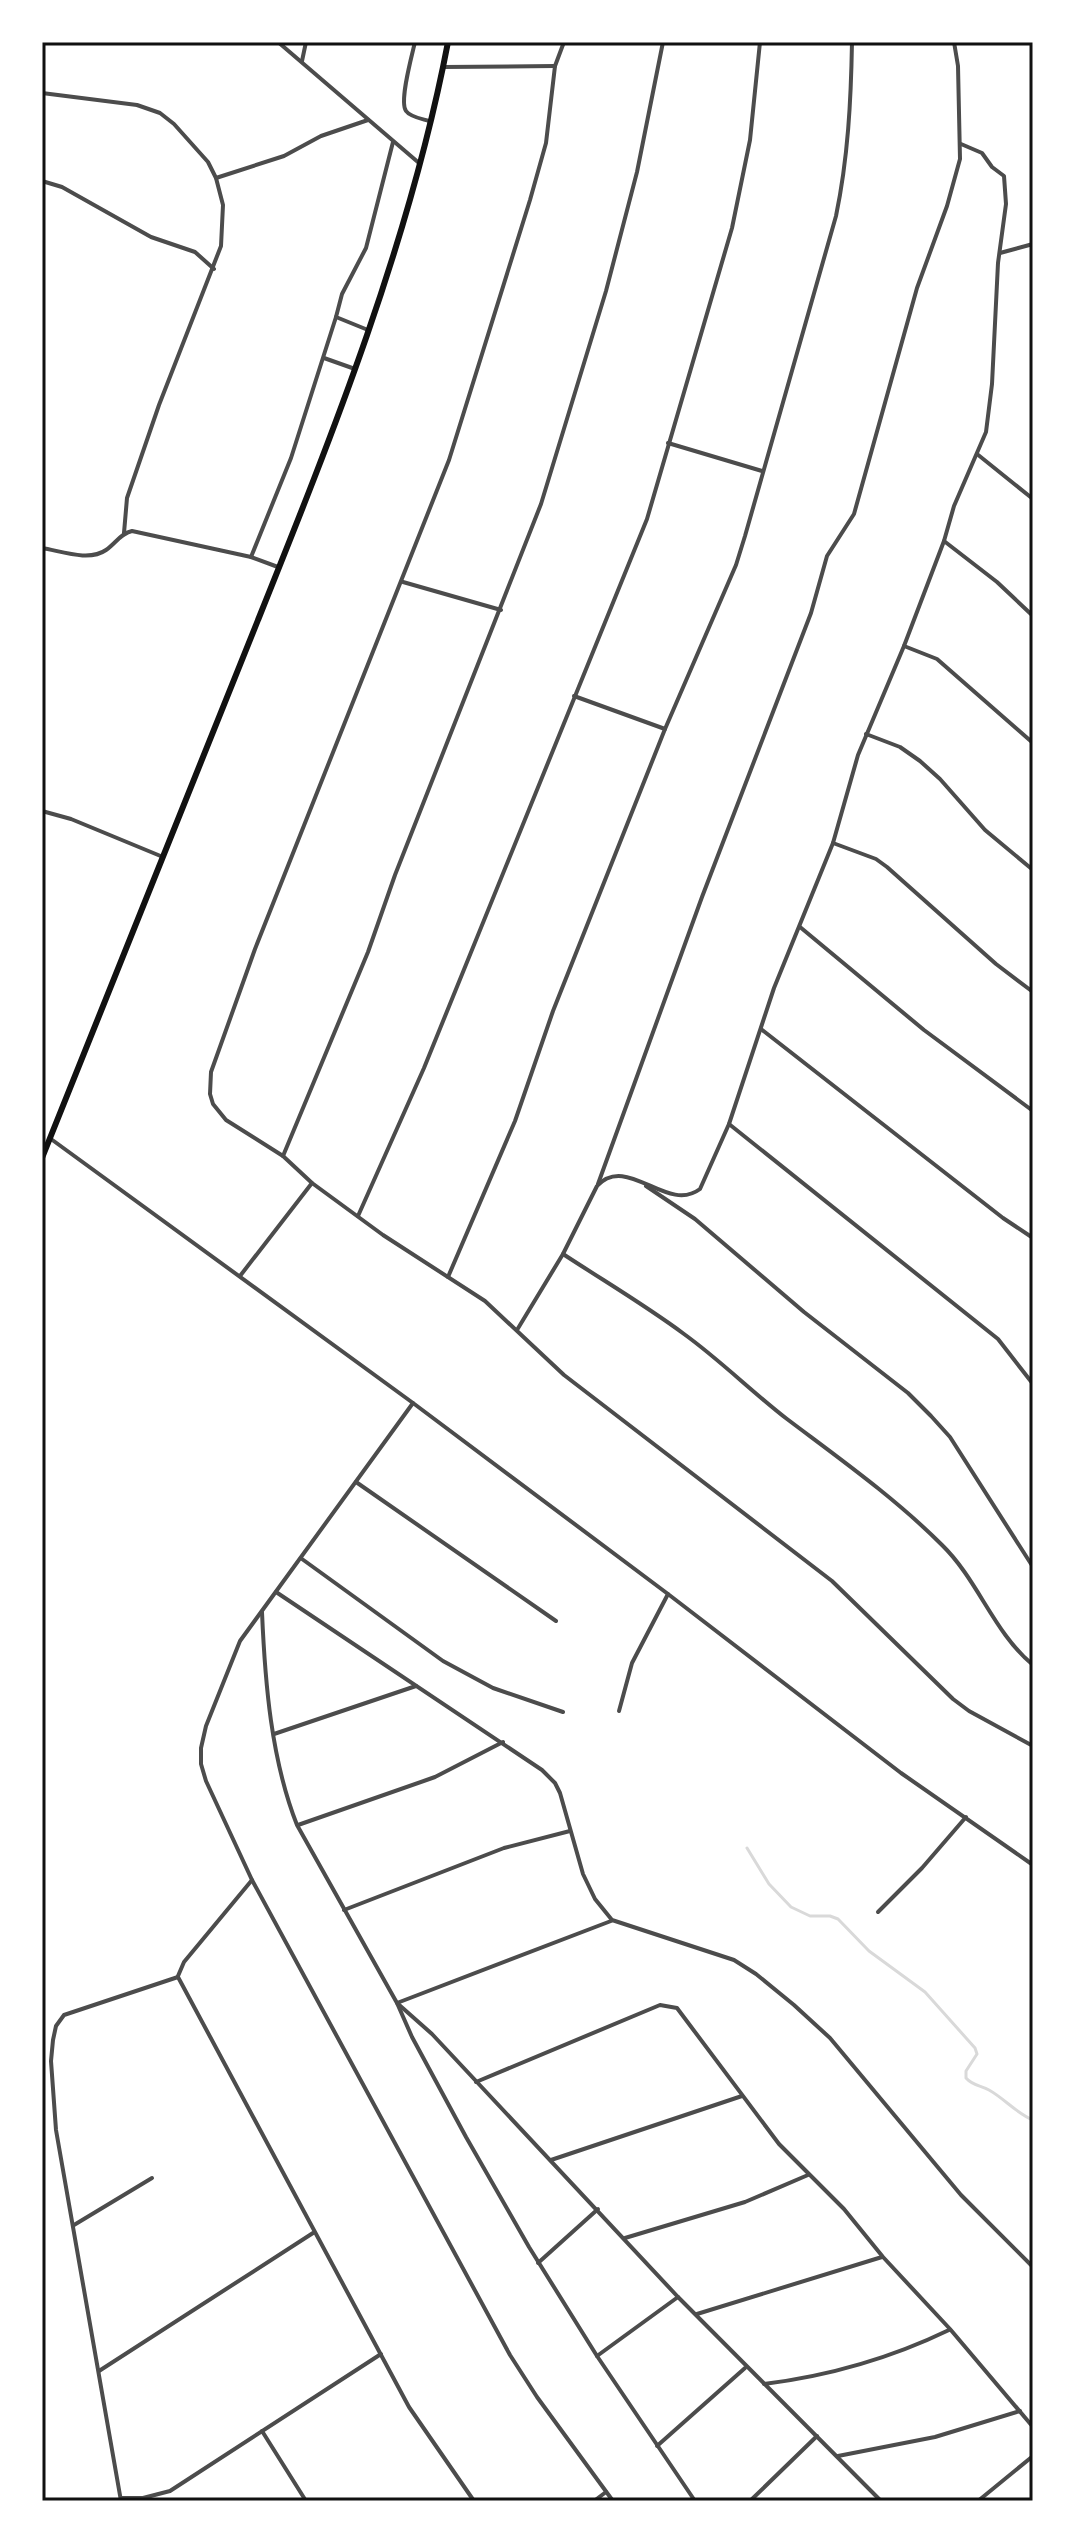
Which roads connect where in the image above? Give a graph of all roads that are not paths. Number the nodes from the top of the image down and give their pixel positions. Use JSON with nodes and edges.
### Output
{"nodes":[{"id":1,"x":278,"y":42,"type":"edge"},
{"id":2,"x":306,"y":42,"type":"edge"},
{"id":3,"x":415,"y":42,"type":"edge"},
{"id":4,"x":448,"y":42,"type":"edge"},
{"id":5,"x":564,"y":42,"type":"edge"},
{"id":6,"x":663,"y":42,"type":"edge"},
{"id":7,"x":760,"y":42,"type":"edge"},
{"id":8,"x":852,"y":42,"type":"edge"},
{"id":9,"x":954,"y":42,"type":"edge"},
{"id":10,"x":302,"y":61,"type":"junction"},
{"id":11,"x":555,"y":66,"type":"junction"},
{"id":12,"x":443,"y":67,"type":"junction"},
{"id":13,"x":42,"y":93,"type":"edge"},
{"id":14,"x":368,"y":120,"type":"junction"},
{"id":15,"x":429,"y":121,"type":"junction"},
{"id":16,"x":393,"y":142,"type":"junction"},
{"id":17,"x":961,"y":144,"type":"junction"},
{"id":18,"x":419,"y":164,"type":"junction"},
{"id":19,"x":216,"y":178,"type":"junction"},
{"id":20,"x":42,"y":181,"type":"edge"},
{"id":21,"x":1033,"y":244,"type":"edge"},
{"id":22,"x":1000,"y":253,"type":"junction"},
{"id":23,"x":214,"y":269,"type":"junction"},
{"id":24,"x":336,"y":317,"type":"junction"},
{"id":25,"x":368,"y":330,"type":"junction"},
{"id":26,"x":324,"y":358,"type":"junction"},
{"id":27,"x":355,"y":369,"type":"junction"},
{"id":28,"x":668,"y":443,"type":"junction"},
{"id":29,"x":977,"y":454,"type":"junction"},
{"id":30,"x":763,"y":471,"type":"junction"},
{"id":31,"x":1033,"y":499,"type":"edge"},
{"id":32,"x":124,"y":533,"type":"junction"},
{"id":33,"x":944,"y":541,"type":"junction"},
{"id":34,"x":42,"y":548,"type":"edge"},
{"id":35,"x":251,"y":557,"type":"junction"},
{"id":36,"x":279,"y":568,"type":"junction"},
{"id":37,"x":403,"y":582,"type":"junction"},
{"id":38,"x":501,"y":610,"type":"junction"},
{"id":39,"x":1033,"y":616,"type":"edge"},
{"id":40,"x":904,"y":646,"type":"junction"},
{"id":41,"x":574,"y":696,"type":"junction"},
{"id":42,"x":665,"y":729,"type":"junction"},
{"id":43,"x":866,"y":734,"type":"junction"},
{"id":44,"x":1033,"y":743,"type":"edge"},
{"id":45,"x":42,"y":811,"type":"edge"},
{"id":46,"x":833,"y":843,"type":"junction"},
{"id":47,"x":163,"y":857,"type":"junction"},
{"id":48,"x":1033,"y":870,"type":"edge"},
{"id":49,"x":800,"y":927,"type":"junction"},
{"id":50,"x":1033,"y":992,"type":"edge"},
{"id":51,"x":761,"y":1029,"type":"junction"},
{"id":52,"x":1033,"y":1111,"type":"edge"},
{"id":53,"x":729,"y":1124,"type":"junction"},
{"id":54,"x":50,"y":1139,"type":"junction"},
{"id":55,"x":283,"y":1156,"type":"junction"},
{"id":56,"x":42,"y":1158,"type":"edge"},
{"id":57,"x":638,"y":1181,"type":"junction"},
{"id":58,"x":312,"y":1183,"type":"junction"},
{"id":59,"x":597,"y":1186,"type":"junction"},
{"id":60,"x":358,"y":1216,"type":"junction"},
{"id":61,"x":1033,"y":1238,"type":"edge"},
{"id":62,"x":563,"y":1254,"type":"junction"},
{"id":63,"x":240,"y":1276,"type":"junction"},
{"id":64,"x":448,"y":1277,"type":"junction"},
{"id":65,"x":517,"y":1330,"type":"junction"},
{"id":66,"x":1033,"y":1384,"type":"edge"},
{"id":67,"x":413,"y":1403,"type":"junction"},
{"id":68,"x":356,"y":1482,"type":"junction"},
{"id":69,"x":302,"y":1559,"type":"junction"},
{"id":70,"x":1033,"y":1567,"type":"edge"},
{"id":71,"x":276,"y":1592,"type":"junction"},
{"id":72,"x":668,"y":1594,"type":"junction"},
{"id":73,"x":262,"y":1609,"type":"junction"},
{"id":74,"x":556,"y":1621,"type":"dead end"},
{"id":75,"x":1033,"y":1665,"type":"edge"},
{"id":76,"x":418,"y":1685,"type":"junction"},
{"id":77,"x":619,"y":1711,"type":"dead end"},
{"id":78,"x":563,"y":1712,"type":"dead end"},
{"id":79,"x":274,"y":1734,"type":"junction"},
{"id":80,"x":503,"y":1742,"type":"junction"},
{"id":81,"x":1033,"y":1746,"type":"edge"},
{"id":82,"x":966,"y":1817,"type":"junction"},
{"id":83,"x":297,"y":1825,"type":"junction"},
{"id":84,"x":570,"y":1831,"type":"junction"},
{"id":85,"x":1033,"y":1865,"type":"edge"},
{"id":86,"x":252,"y":1880,"type":"junction"},
{"id":87,"x":344,"y":1910,"type":"junction"},
{"id":88,"x":878,"y":1912,"type":"dead end"},
{"id":89,"x":612,"y":1920,"type":"junction"},
{"id":90,"x":178,"y":1977,"type":"junction"},
{"id":91,"x":397,"y":2003,"type":"junction"},
{"id":92,"x":476,"y":2082,"type":"junction"},
{"id":93,"x":742,"y":2096,"type":"junction"},
{"id":94,"x":551,"y":2160,"type":"junction"},
{"id":95,"x":808,"y":2175,"type":"junction"},
{"id":96,"x":152,"y":2178,"type":"dead end"},
{"id":97,"x":598,"y":2209,"type":"junction"},
{"id":98,"x":74,"y":2225,"type":"junction"},
{"id":99,"x":313,"y":2233,"type":"junction"},
{"id":100,"x":625,"y":2238,"type":"junction"},
{"id":101,"x":883,"y":2257,"type":"junction"},
{"id":102,"x":538,"y":2263,"type":"junction"},
{"id":103,"x":1033,"y":2267,"type":"edge"},
{"id":104,"x":678,"y":2297,"type":"junction"},
{"id":105,"x":697,"y":2314,"type":"junction"},
{"id":106,"x":950,"y":2329,"type":"junction"},
{"id":107,"x":381,"y":2353,"type":"junction"},
{"id":108,"x":597,"y":2356,"type":"junction"},
{"id":109,"x":746,"y":2367,"type":"junction"},
{"id":110,"x":99,"y":2371,"type":"junction"},
{"id":111,"x":764,"y":2384,"type":"junction"},
{"id":112,"x":1020,"y":2411,"type":"junction"},
{"id":113,"x":1033,"y":2427,"type":"edge"},
{"id":114,"x":262,"y":2431,"type":"junction"},
{"id":115,"x":818,"y":2436,"type":"junction"},
{"id":116,"x":657,"y":2446,"type":"junction"},
{"id":117,"x":838,"y":2456,"type":"junction"},
{"id":118,"x":1033,"y":2456,"type":"edge"},
{"id":119,"x":606,"y":2492,"type":"junction"},
{"id":120,"x":121,"y":2500,"type":"edge"},
{"id":121,"x":306,"y":2501,"type":"edge"},
{"id":122,"x":474,"y":2501,"type":"edge"},
{"id":123,"x":594,"y":2501,"type":"edge"},
{"id":124,"x":613,"y":2501,"type":"edge"},
{"id":125,"x":695,"y":2501,"type":"edge"},
{"id":126,"x":750,"y":2501,"type":"edge"},
{"id":127,"x":881,"y":2501,"type":"edge"},
{"id":128,"x":978,"y":2501,"type":"edge"}],
"edges":[{"from":1,"to":10,"type":"street"},
{"from":2,"to":10,"type":"street"},
{"from":3,"to":15,"type":"street"},
{"from":4,"to":12,"type":"main road"},
{"from":5,"to":11,"type":"street"},
{"from":6,"to":38,"type":"street"},
{"from":7,"to":28,"type":"street"},
{"from":8,"to":30,"type":"street"},
{"from":9,"to":17,"type":"street"},
{"from":10,"to":14,"type":"street"},
{"from":11,"to":12,"type":"street"},
{"from":11,"to":37,"type":"street"},
{"from":12,"to":15,"type":"main road"},
{"from":13,"to":19,"type":"street"},
{"from":14,"to":16,"type":"street"},
{"from":14,"to":19,"type":"street"},
{"from":15,"to":18,"type":"main road"},
{"from":16,"to":18,"type":"street"},
{"from":16,"to":24,"type":"street"},
{"from":17,"to":22,"type":"street"},
{"from":17,"to":59,"type":"street"},
{"from":18,"to":25,"type":"main road"},
{"from":19,"to":23,"type":"street"},
{"from":20,"to":23,"type":"street"},
{"from":21,"to":22,"type":"street"},
{"from":22,"to":29,"type":"street"},
{"from":23,"to":32,"type":"street"},
{"from":24,"to":25,"type":"street"},
{"from":24,"to":26,"type":"street"},
{"from":25,"to":27,"type":"main road"},
{"from":26,"to":27,"type":"street"},
{"from":26,"to":35,"type":"street"},
{"from":27,"to":36,"type":"main road"},
{"from":28,"to":30,"type":"street"},
{"from":28,"to":41,"type":"street"},
{"from":29,"to":31,"type":"street"},
{"from":29,"to":33,"type":"street"},
{"from":30,"to":42,"type":"street"},
{"from":32,"to":34,"type":"street"},
{"from":32,"to":35,"type":"street"},
{"from":33,"to":39,"type":"street"},
{"from":33,"to":40,"type":"street"},
{"from":35,"to":36,"type":"street"},
{"from":36,"to":47,"type":"main road"},
{"from":37,"to":38,"type":"street"},
{"from":37,"to":55,"type":"street"},
{"from":38,"to":55,"type":"street"},
{"from":40,"to":43,"type":"street"},
{"from":40,"to":44,"type":"street"},
{"from":41,"to":42,"type":"street"},
{"from":41,"to":60,"type":"street"},
{"from":42,"to":64,"type":"street"},
{"from":43,"to":46,"type":"street"},
{"from":43,"to":48,"type":"street"},
{"from":45,"to":47,"type":"street"},
{"from":46,"to":49,"type":"street"},
{"from":46,"to":50,"type":"street"},
{"from":47,"to":54,"type":"main road"},
{"from":49,"to":51,"type":"street"},
{"from":49,"to":52,"type":"street"},
{"from":51,"to":53,"type":"street"},
{"from":51,"to":61,"type":"street"},
{"from":53,"to":57,"type":"street"},
{"from":53,"to":66,"type":"street"},
{"from":54,"to":56,"type":"main road"},
{"from":54,"to":63,"type":"street"},
{"from":55,"to":58,"type":"street"},
{"from":57,"to":59,"type":"street"},
{"from":57,"to":70,"type":"street"},
{"from":58,"to":60,"type":"street"},
{"from":58,"to":63,"type":"street"},
{"from":59,"to":62,"type":"street"},
{"from":60,"to":64,"type":"street"},
{"from":62,"to":65,"type":"street"},
{"from":62,"to":75,"type":"street"},
{"from":63,"to":67,"type":"street"},
{"from":64,"to":65,"type":"street"},
{"from":65,"to":81,"type":"street"},
{"from":67,"to":68,"type":"street"},
{"from":67,"to":72,"type":"street"},
{"from":68,"to":69,"type":"street"},
{"from":68,"to":74,"type":"street"},
{"from":69,"to":71,"type":"street"},
{"from":69,"to":78,"type":"street"},
{"from":71,"to":73,"type":"street"},
{"from":71,"to":76,"type":"street"},
{"from":72,"to":77,"type":"street"},
{"from":72,"to":82,"type":"street"},
{"from":73,"to":79,"type":"street"},
{"from":73,"to":86,"type":"street"},
{"from":76,"to":79,"type":"street"},
{"from":76,"to":80,"type":"street"},
{"from":79,"to":83,"type":"street"},
{"from":80,"to":83,"type":"street"},
{"from":80,"to":84,"type":"street"},
{"from":82,"to":85,"type":"street"},
{"from":82,"to":88,"type":"street"},
{"from":83,"to":87,"type":"street"},
{"from":84,"to":87,"type":"street"},
{"from":84,"to":89,"type":"street"},
{"from":86,"to":90,"type":"street"},
{"from":86,"to":119,"type":"street"},
{"from":87,"to":91,"type":"street"},
{"from":89,"to":91,"type":"street"},
{"from":89,"to":103,"type":"street"},
{"from":90,"to":98,"type":"street"},
{"from":90,"to":99,"type":"street"},
{"from":91,"to":92,"type":"street"},
{"from":91,"to":102,"type":"street"},
{"from":92,"to":93,"type":"street"},
{"from":92,"to":94,"type":"street"},
{"from":93,"to":94,"type":"street"},
{"from":93,"to":95,"type":"street"},
{"from":94,"to":97,"type":"street"},
{"from":95,"to":100,"type":"street"},
{"from":95,"to":101,"type":"street"},
{"from":96,"to":98,"type":"street"},
{"from":97,"to":100,"type":"street"},
{"from":97,"to":102,"type":"street"},
{"from":98,"to":110,"type":"street"},
{"from":99,"to":107,"type":"street"},
{"from":99,"to":110,"type":"street"},
{"from":100,"to":104,"type":"street"},
{"from":101,"to":105,"type":"street"},
{"from":101,"to":106,"type":"street"},
{"from":102,"to":108,"type":"street"},
{"from":104,"to":105,"type":"street"},
{"from":104,"to":108,"type":"street"},
{"from":105,"to":109,"type":"street"},
{"from":106,"to":111,"type":"street"},
{"from":106,"to":112,"type":"street"},
{"from":107,"to":114,"type":"street"},
{"from":107,"to":122,"type":"street"},
{"from":108,"to":116,"type":"street"},
{"from":109,"to":111,"type":"street"},
{"from":109,"to":116,"type":"street"},
{"from":110,"to":120,"type":"street"},
{"from":111,"to":115,"type":"street"},
{"from":112,"to":113,"type":"street"},
{"from":112,"to":117,"type":"street"},
{"from":114,"to":120,"type":"street"},
{"from":114,"to":121,"type":"street"},
{"from":115,"to":117,"type":"street"},
{"from":115,"to":126,"type":"street"},
{"from":116,"to":125,"type":"street"},
{"from":117,"to":127,"type":"street"},
{"from":118,"to":128,"type":"street"},
{"from":119,"to":123,"type":"street"},
{"from":119,"to":124,"type":"street"}]}
